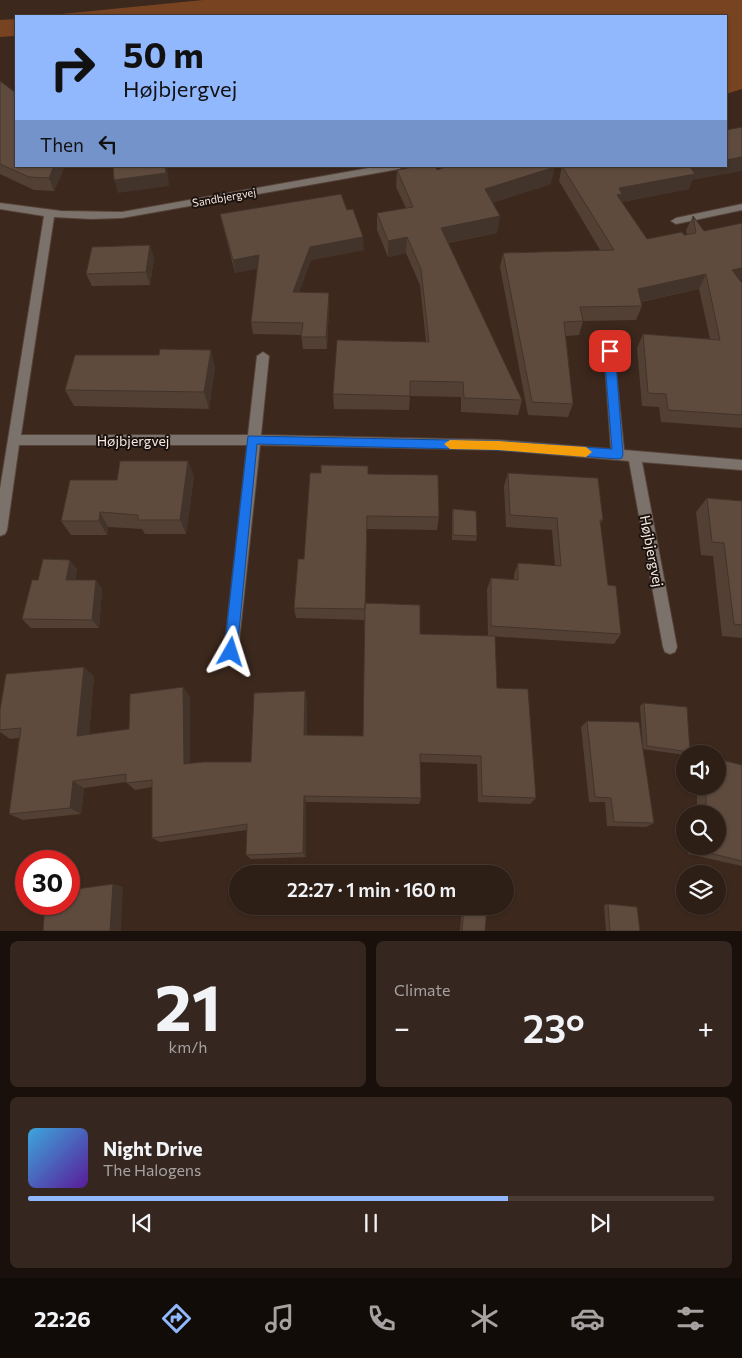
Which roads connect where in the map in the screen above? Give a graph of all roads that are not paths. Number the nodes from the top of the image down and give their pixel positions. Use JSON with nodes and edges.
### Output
{"nodes":[{"id":1,"x":393,"y":167,"type":"edge"},
{"id":2,"x":0,"y":206,"type":"edge"},
{"id":3,"x":742,"y":207,"type":"edge"},
{"id":4,"x":49,"y":214,"type":"junction"},
{"id":5,"x":676,"y":221,"type":"dead end"},
{"id":6,"x":610,"y":351,"type":"dead end"},
{"id":7,"x":262,"y":356,"type":"dead end"},
{"id":8,"x":14,"y":440,"type":"junction"},
{"id":9,"x":252,"y":440,"type":"junction"},
{"id":10,"x":618,"y":454,"type":"junction"},
{"id":11,"x":634,"y":456,"type":"junction"},
{"id":12,"x":742,"y":465,"type":"edge"},
{"id":13,"x":0,"y":530,"type":"edge"},
{"id":14,"x":670,"y":647,"type":"dead end"},
{"id":15,"x":231,"y":652,"type":"dead end"}],
"edges":[{"from":1,"to":4,"type":"street","name":"Sandbjergvej"},
{"from":2,"to":4,"type":"street","name":"Sandbjergvej"},
{"from":3,"to":5,"type":"street"},
{"from":4,"to":8,"type":"street"},
{"from":6,"to":10,"type":"street"},
{"from":7,"to":9,"type":"street"},
{"from":8,"to":9,"type":"street","name":"Højbjergvej"},
{"from":8,"to":13,"type":"street"},
{"from":9,"to":10,"type":"street","name":"Højbjergvej"},
{"from":9,"to":15,"type":"street"},
{"from":10,"to":11,"type":"street","name":"Højbjergvej"},
{"from":11,"to":12,"type":"street","name":"Højbjergvej"},
{"from":11,"to":14,"type":"street","name":"Højbjergvej"}]}
